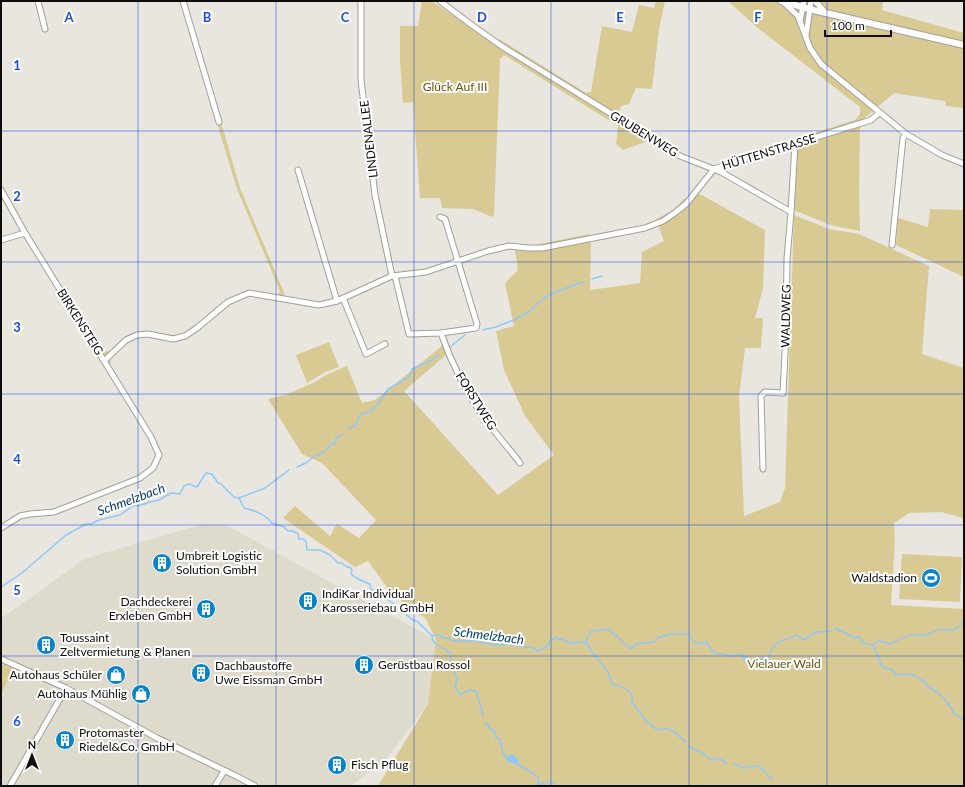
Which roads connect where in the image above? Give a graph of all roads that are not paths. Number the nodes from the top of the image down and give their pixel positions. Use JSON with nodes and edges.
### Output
{"nodes":[{"id":1,"x":38,"y":1,"type":"edge"},
{"id":2,"x":183,"y":1,"type":"edge"},
{"id":3,"x":361,"y":1,"type":"edge"},
{"id":4,"x":440,"y":1,"type":"edge"},
{"id":5,"x":782,"y":1,"type":"edge"},
{"id":6,"x":811,"y":1,"type":"edge"},
{"id":7,"x":815,"y":1,"type":"edge"},
{"id":8,"x":805,"y":6,"type":"edge"},
{"id":9,"x":826,"y":13,"type":"junction"},
{"id":10,"x":800,"y":21,"type":"junction"},
{"id":11,"x":45,"y":29,"type":"dead end"},
{"id":12,"x":805,"y":38,"type":"junction"},
{"id":13,"x":964,"y":45,"type":"edge"},
{"id":14,"x":879,"y":113,"type":"junction"},
{"id":15,"x":219,"y":122,"type":"dead end"},
{"id":16,"x":906,"y":134,"type":"junction"},
{"id":17,"x":795,"y":144,"type":"junction"},
{"id":18,"x":964,"y":164,"type":"edge"},
{"id":19,"x":714,"y":169,"type":"junction"},
{"id":20,"x":298,"y":170,"type":"dead end"},
{"id":21,"x":1,"y":190,"type":"edge"},
{"id":22,"x":792,"y":212,"type":"junction"},
{"id":23,"x":440,"y":217,"type":"dead end"},
{"id":24,"x":25,"y":233,"type":"junction"},
{"id":25,"x":1,"y":240,"type":"edge"},
{"id":26,"x":892,"y":245,"type":"dead end"},
{"id":27,"x":458,"y":261,"type":"junction"},
{"id":28,"x":393,"y":276,"type":"junction"},
{"id":29,"x":340,"y":299,"type":"junction"},
{"id":30,"x":441,"y":333,"type":"junction"},
{"id":31,"x":386,"y":344,"type":"dead end"},
{"id":32,"x":104,"y":361,"type":"junction"},
{"id":33,"x":520,"y":463,"type":"dead end"},
{"id":34,"x":763,"y":469,"type":"dead end"},
{"id":35,"x":1,"y":528,"type":"edge"},
{"id":36,"x":1,"y":659,"type":"edge"},
{"id":37,"x":66,"y":688,"type":"junction"},
{"id":38,"x":224,"y":771,"type":"junction"},
{"id":39,"x":10,"y":786,"type":"edge"},
{"id":40,"x":215,"y":786,"type":"edge"},
{"id":41,"x":255,"y":786,"type":"edge"}],
"edges":[{"from":1,"to":11,"type":"street"},
{"from":2,"to":15,"type":"street"},
{"from":3,"to":28,"type":"street","name":"LINDENALLEE"},
{"from":4,"to":19,"type":"street","name":"GRUBENWEG"},
{"from":5,"to":8,"type":"main road"},
{"from":5,"to":10,"type":"street"},
{"from":6,"to":8,"type":"street"},
{"from":7,"to":9,"type":"street"},
{"from":8,"to":9,"type":"main road"},
{"from":8,"to":10,"type":"street"},
{"from":8,"to":12,"type":"street"},
{"from":9,"to":13,"type":"main road"},
{"from":10,"to":12,"type":"street"},
{"from":12,"to":14,"type":"street"},
{"from":14,"to":16,"type":"street"},
{"from":14,"to":17,"type":"street","name":"HÜTTENSTRASSE"},
{"from":16,"to":18,"type":"street"},
{"from":16,"to":26,"type":"street"},
{"from":17,"to":19,"type":"street","name":"HÜTTENSTRASSE"},
{"from":17,"to":22,"type":"street","name":"WALDWEG"},
{"from":19,"to":22,"type":"street","name":"GRUBENWEG"},
{"from":19,"to":27,"type":"street","name":"HÜTTENSTRASSE"},
{"from":20,"to":29,"type":"street"},
{"from":21,"to":24,"type":"street","name":"BIRKENSTEIG"},
{"from":22,"to":34,"type":"street","name":"WALDWEG"},
{"from":23,"to":27,"type":"street"},
{"from":24,"to":25,"type":"street"},
{"from":24,"to":32,"type":"street","name":"BIRKENSTEIG"},
{"from":27,"to":28,"type":"street","name":"HÜTTENSTRASSE"},
{"from":27,"to":30,"type":"street"},
{"from":28,"to":29,"type":"street","name":"HÜTTENSTRASSE"},
{"from":28,"to":30,"type":"street","name":"LINDENALLEE"},
{"from":29,"to":31,"type":"street"},
{"from":29,"to":32,"type":"street","name":"HÜTTENSTRASSE"},
{"from":30,"to":33,"type":"street","name":"FORSTWEG"},
{"from":32,"to":35,"type":"street","name":"BIRKENSTEIG"},
{"from":36,"to":37,"type":"street"},
{"from":37,"to":38,"type":"street"},
{"from":37,"to":39,"type":"street"},
{"from":38,"to":40,"type":"street"},
{"from":38,"to":41,"type":"street"}]}
